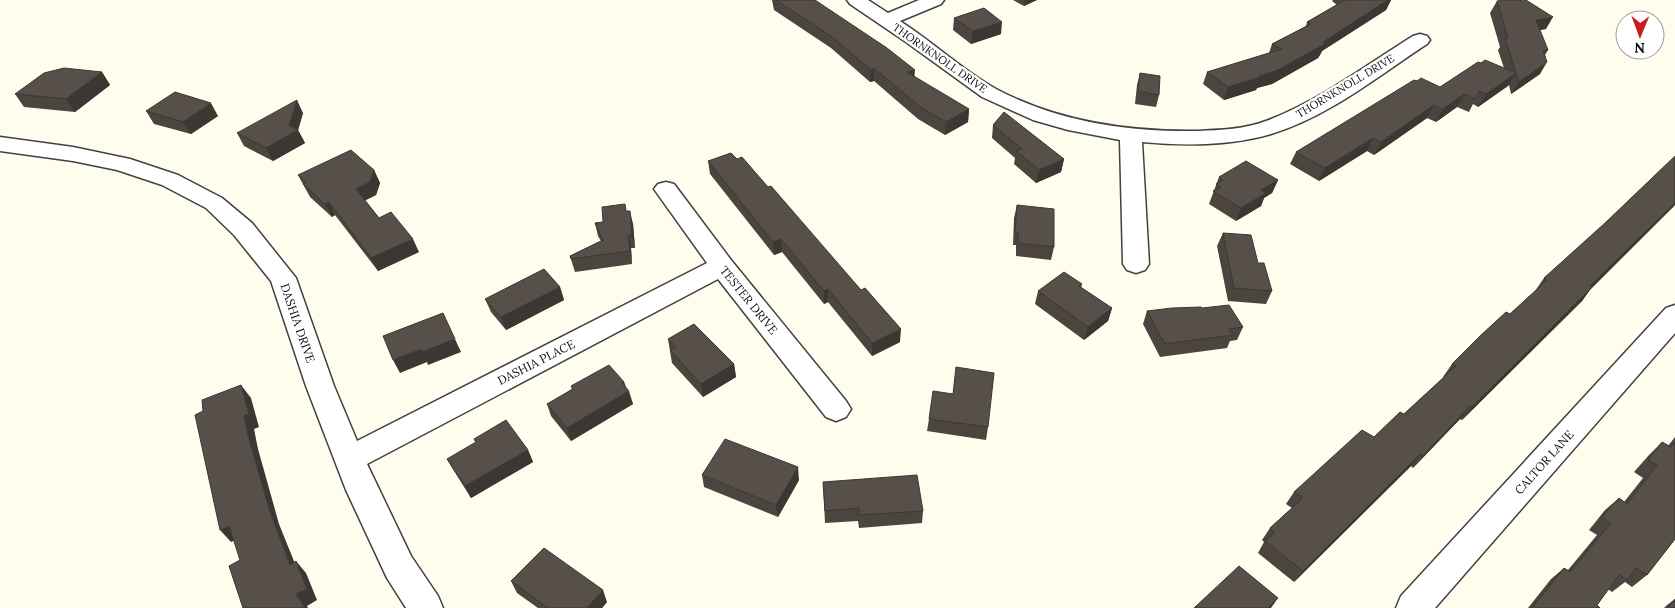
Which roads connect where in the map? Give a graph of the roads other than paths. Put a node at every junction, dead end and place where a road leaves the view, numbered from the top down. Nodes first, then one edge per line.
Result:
1 (856, 0) edge
2 (934, 0) edge
3 (886, 20) junction
4 (1420, 40) dead end
5 (1131, 136) junction
6 (0, 144) edge
7 (666, 189) dead end
8 (1136, 264) dead end
9 (722, 266) junction
10 (1675, 315) edge
11 (836, 409) dead end
12 (350, 458) junction
13 (426, 608) edge
14 (1413, 608) edge

1 - 3 street, THORNKNOLL DRIVE
2 - 3 street
3 - 5 street, THORNKNOLL DRIVE
4 - 5 street, THORNKNOLL DRIVE
5 - 8 street
6 - 12 street, DASHIA DRIVE
7 - 9 street, TESTER DRIVE
9 - 11 street, TESTER DRIVE
9 - 12 street, DASHIA PLACE
10 - 14 street, CALTOR LANE
12 - 13 street, DASHIA DRIVE

